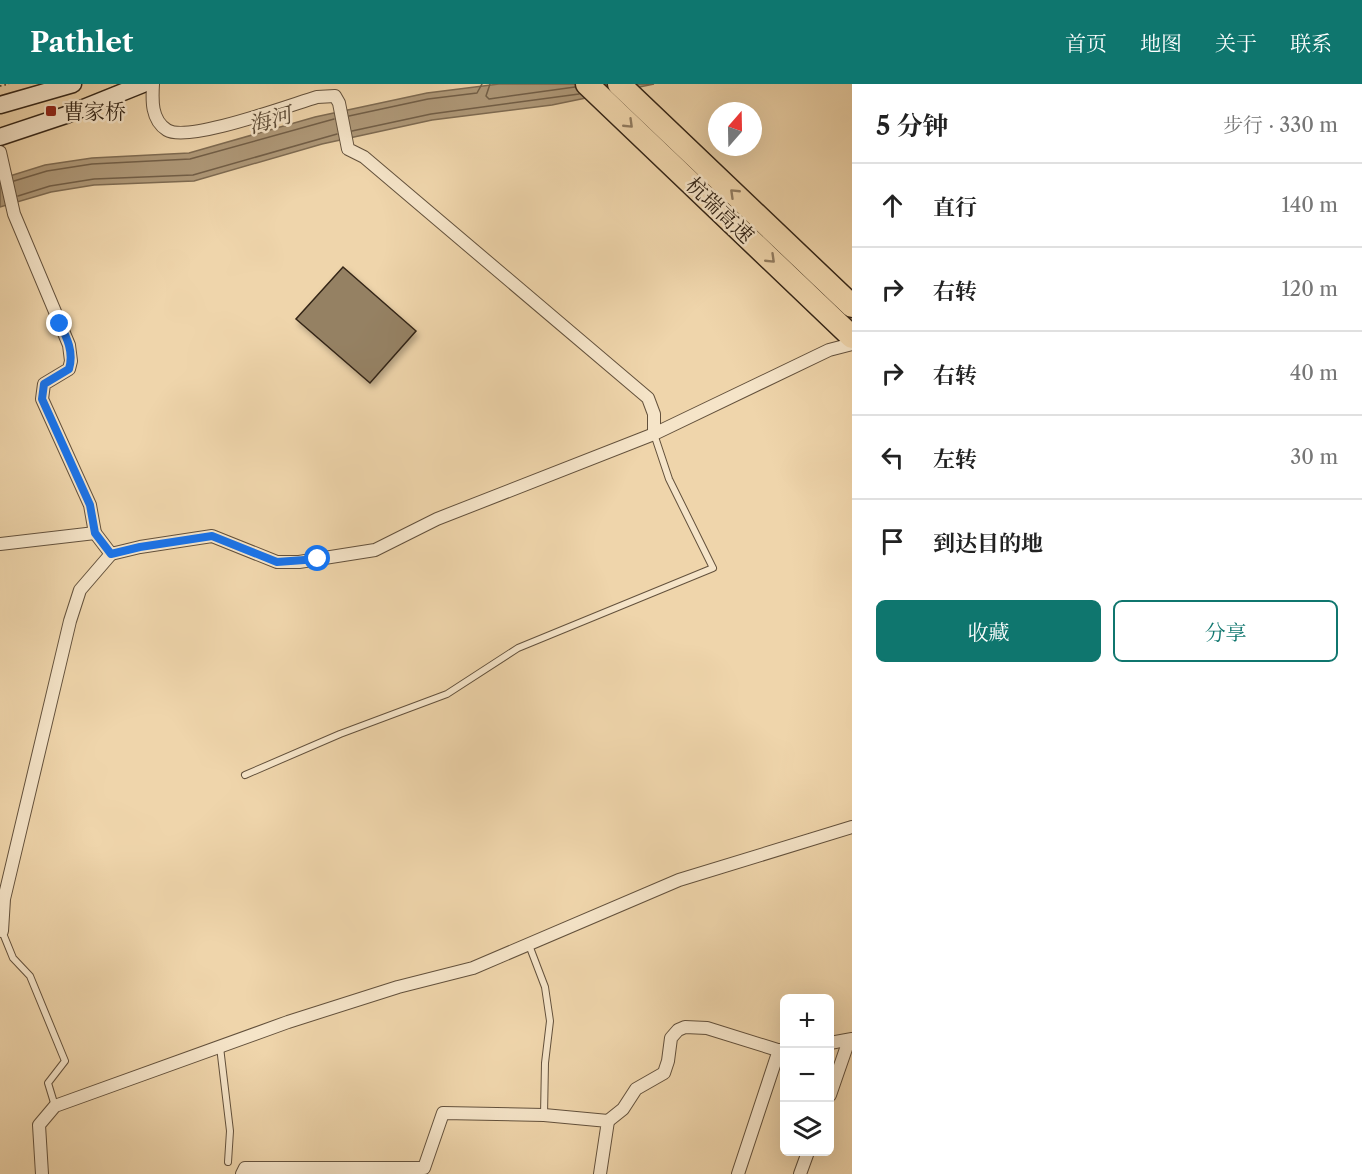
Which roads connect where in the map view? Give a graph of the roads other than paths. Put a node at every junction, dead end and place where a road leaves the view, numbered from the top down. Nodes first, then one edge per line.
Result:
1 (73, 84) edge
2 (143, 84) edge
3 (153, 84) edge
4 (587, 84) edge
5 (619, 84) edge
6 (0, 105) edge
7 (0, 137) edge
8 (0, 152) edge
9 (852, 306) edge
10 (852, 337) edge
11 (852, 344) edge
12 (654, 434) junction
13 (95, 533) junction
14 (0, 544) edge
15 (111, 554) junction
16 (245, 775) dead end
17 (852, 827) edge
18 (2, 924) joint
19 (529, 945) junction
20 (850, 1039) edge
21 (834, 1042) edge
22 (220, 1046) junction
23 (780, 1050) edge
24 (780, 1057) edge
25 (834, 1084) edge
26 (55, 1106) junction
27 (544, 1115) junction
28 (608, 1121) junction
29 (807, 1156) edge
30 (228, 1162) dead end
31 (42, 1174) edge
32 (242, 1174) edge
33 (600, 1174) edge
34 (738, 1174) edge
35 (800, 1174) edge

1 - 6 main road
2 - 7 main road
3 - 12 street
4 -> 10 highway, 杭瑞高速
9 -> 5 highway, 杭瑞高速
8 - 13 street
11 - 12 street
12 - 15 street
12 - 16 lane
13 - 14 street
13 - 15 street
15 - 18 street
17 - 19 street
18 - 26 lane
19 - 22 street
19 - 27 lane
20 - 21 street
20 - 25 street
22 - 26 street
22 - 30 lane
23 - 28 street
24 - 34 street
26 - 31 street
27 - 28 street
27 - 32 street
28 - 33 street
29 - 35 street

